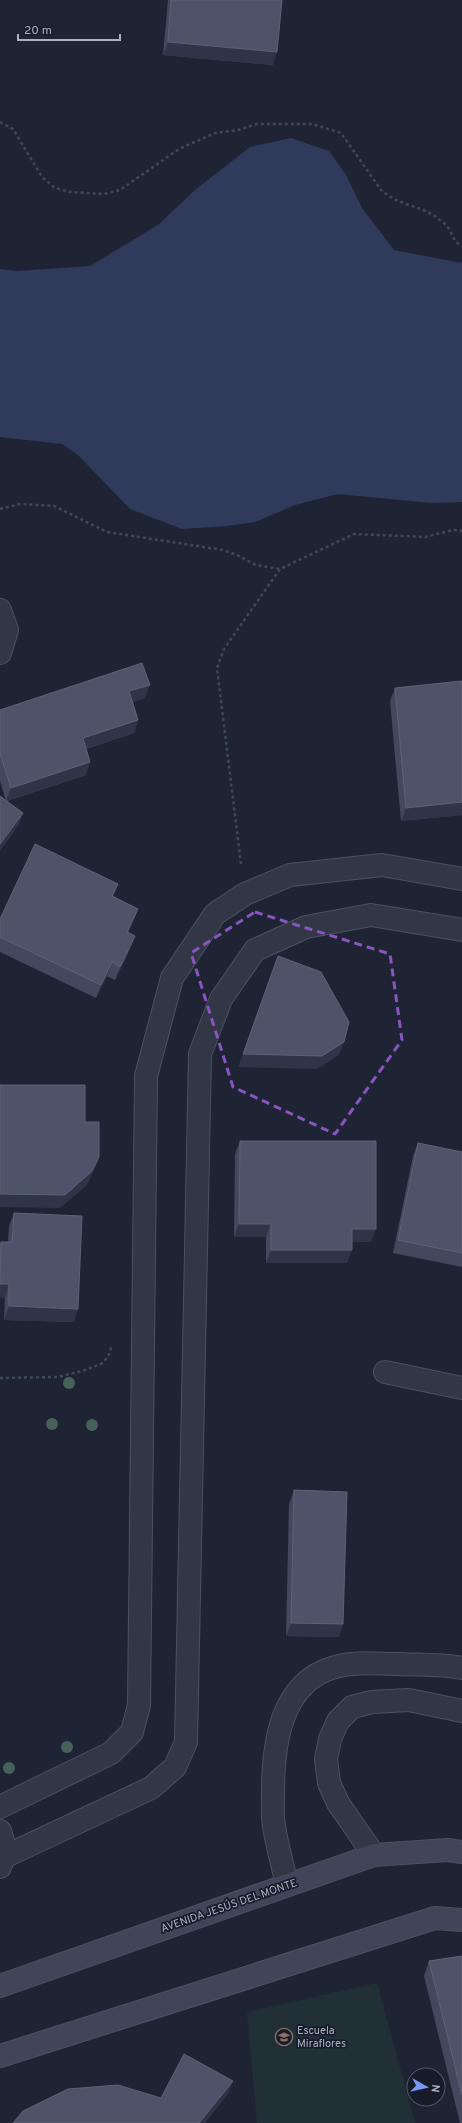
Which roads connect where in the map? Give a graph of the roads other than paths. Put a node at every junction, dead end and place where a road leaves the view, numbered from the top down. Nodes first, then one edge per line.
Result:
1 (0, 610) edge
2 (0, 653) edge
3 (462, 879) edge
4 (462, 930) edge
5 (385, 1372) dead end
6 (462, 1388) edge
7 (462, 1668) edge
8 (462, 1711) edge
9 (0, 1807) edge
10 (0, 1831) edge
11 (462, 1852) edge
12 (374, 1855) junction
13 (2, 1862) edge
14 (287, 1885) junction
15 (462, 1920) edge
16 (0, 1986) edge
17 (0, 2056) edge

1 - 2 street
3 - 9 street
4 - 13 street
5 - 6 street
7 - 14 street
8 - 12 street
10 - 13 street
11 - 12 main road, AVENIDA JESÚS DEL MONTE
12 - 14 main road, AVENIDA JESÚS DEL MONTE
14 - 16 main road, AVENIDA JESÚS DEL MONTE
15 - 17 main road

